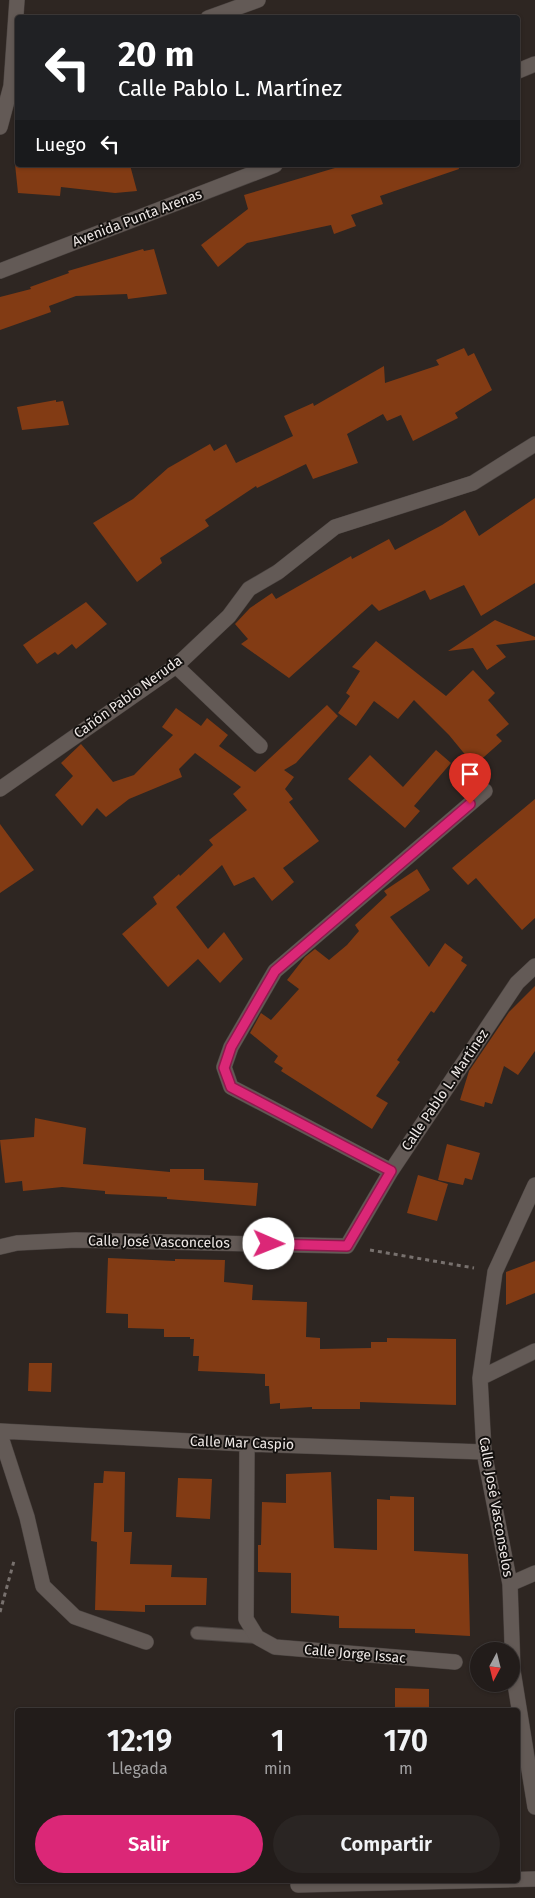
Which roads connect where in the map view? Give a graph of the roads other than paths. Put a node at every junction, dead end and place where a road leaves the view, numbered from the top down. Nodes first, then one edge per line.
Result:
1 (17, 0) edge
2 (258, 0) edge
3 (16, 15) edge
4 (216, 15) edge
5 (15, 22) edge
6 (535, 64) edge
7 (520, 70) edge
8 (9, 87) edge
9 (0, 127) edge
10 (270, 167) edge
11 (0, 271) edge
12 (535, 444) edge
13 (176, 666) junction
14 (260, 746) dead end
15 (0, 789) edge
16 (485, 791) dead end
17 (535, 966) edge
18 (391, 1171) junction
19 (535, 1185) edge
20 (0, 1246) edge
21 (347, 1246) joint
22 (535, 1351) edge
23 (480, 1378) junction
24 (0, 1433) edge
25 (248, 1444) junction
26 (484, 1452) junction
27 (535, 1573) edge
28 (510, 1584) junction
29 (197, 1633) dead end
30 (258, 1636) junction
31 (146, 1642) dead end
32 (455, 1662) dead end
33 (519, 1708) edge
34 (520, 1714) edge
35 (535, 1806) edge
36 (298, 1885) dead end
37 (533, 1885) edge

1 - 3 street
2 - 4 street
5 - 8 street
6 - 7 street
8 - 9 street
10 - 11 street, Avenida Punta Arenas
12 - 13 street, Cañón Pablo Neruda
13 - 14 street
13 - 15 street, Cañón Pablo Neruda
16 - 18 street
17 - 18 street, Calle Pablo L. Martínez
18 - 21 street, Calle Pablo L. Martínez
19 - 23 street, Calle José Vasconselos
20 - 21 street, Calle José Vasconcelos
22 - 23 street
23 - 26 street, Calle José Vasconselos
24 - 25 street, Calle Mar Caspio
24 - 31 street
25 - 26 street, Calle Mar Caspio
25 - 30 street
26 - 28 street, Calle José Vasconselos
27 - 28 street
28 - 33 street, Calle José Vasconselos
29 - 30 lane, Calle Jorge Issac
30 - 32 street, Calle Jorge Issac
34 - 35 street, Calle José Vasconselos
36 - 37 street

